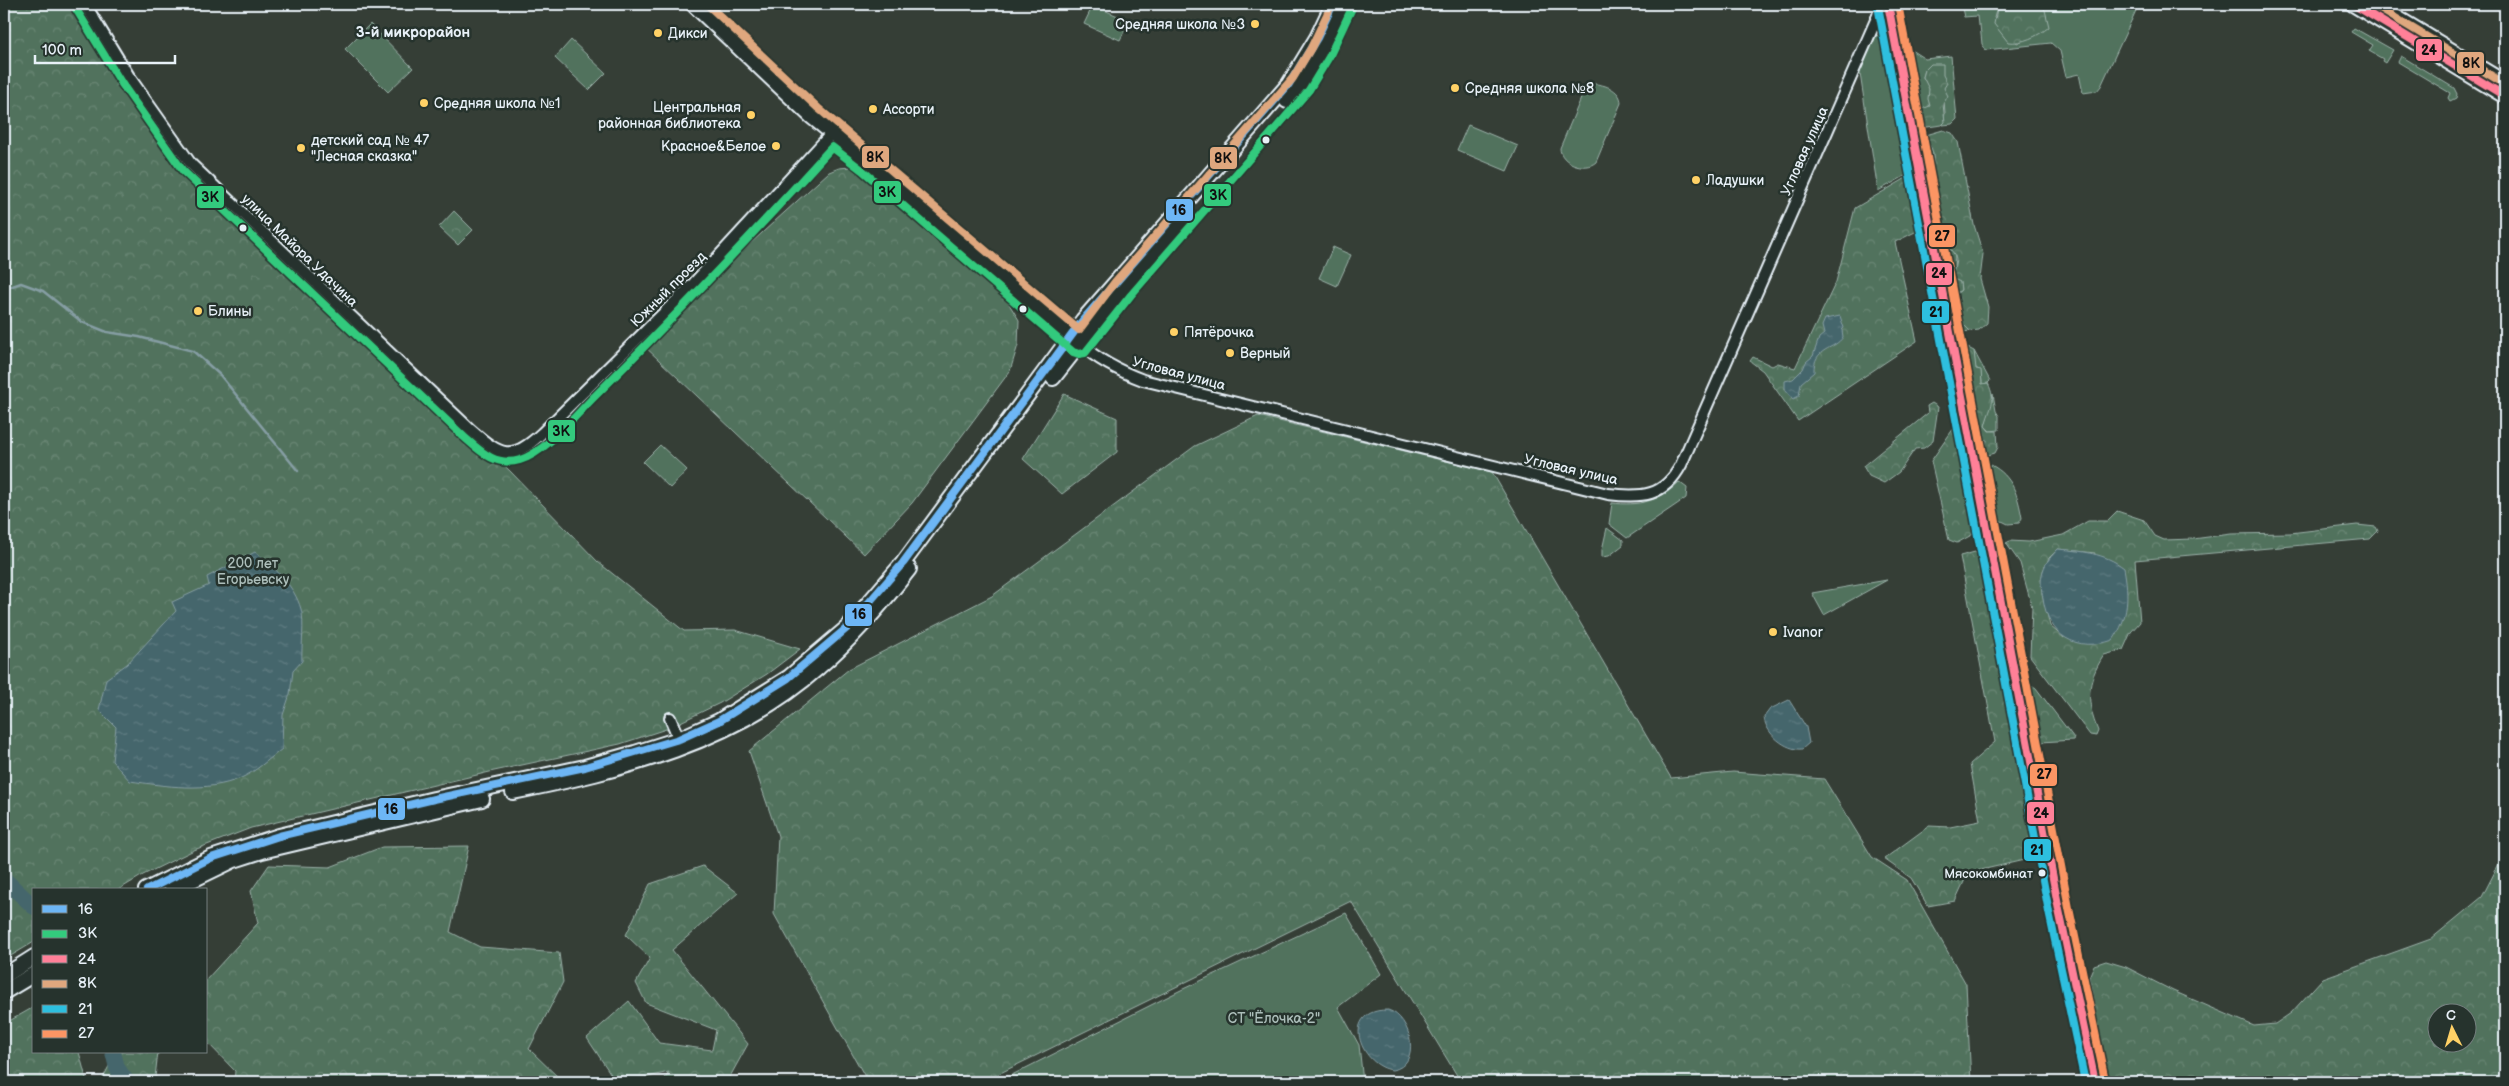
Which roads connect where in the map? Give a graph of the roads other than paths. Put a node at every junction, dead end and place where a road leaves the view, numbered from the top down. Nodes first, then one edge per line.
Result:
1 (85, 4) edge
2 (693, 4) edge
3 (1333, 4) edge
4 (1343, 4) edge
5 (1883, 4) edge
6 (1888, 4) edge
7 (2353, 4) edge
8 (2374, 4) edge
9 (2505, 84) edge
10 (2505, 96) edge
11 (831, 134) junction
12 (1076, 340) junction
13 (515, 453) joint
14 (670, 718) dead end
15 (679, 739) junction
16 (150, 888) edge
17 (176, 888) edge
18 (32, 958) edge
19 (32, 975) edge
20 (4, 976) edge
21 (4, 992) edge
22 (2095, 1082) edge

1 - 13 street, улица Майора Удачина
2 - 11 main road
3 - 12 main road
4 - 12 main road
5 - 12 street, Угловая улица
6 - 22 main road
7 - 10 main road
8 - 9 main road
11 - 12 main road
11 - 13 street, Южный проезд
12 - 15 main road
12 - 17 main road
14 - 15 street
15 - 16 main road
18 - 20 main road
19 - 21 main road

